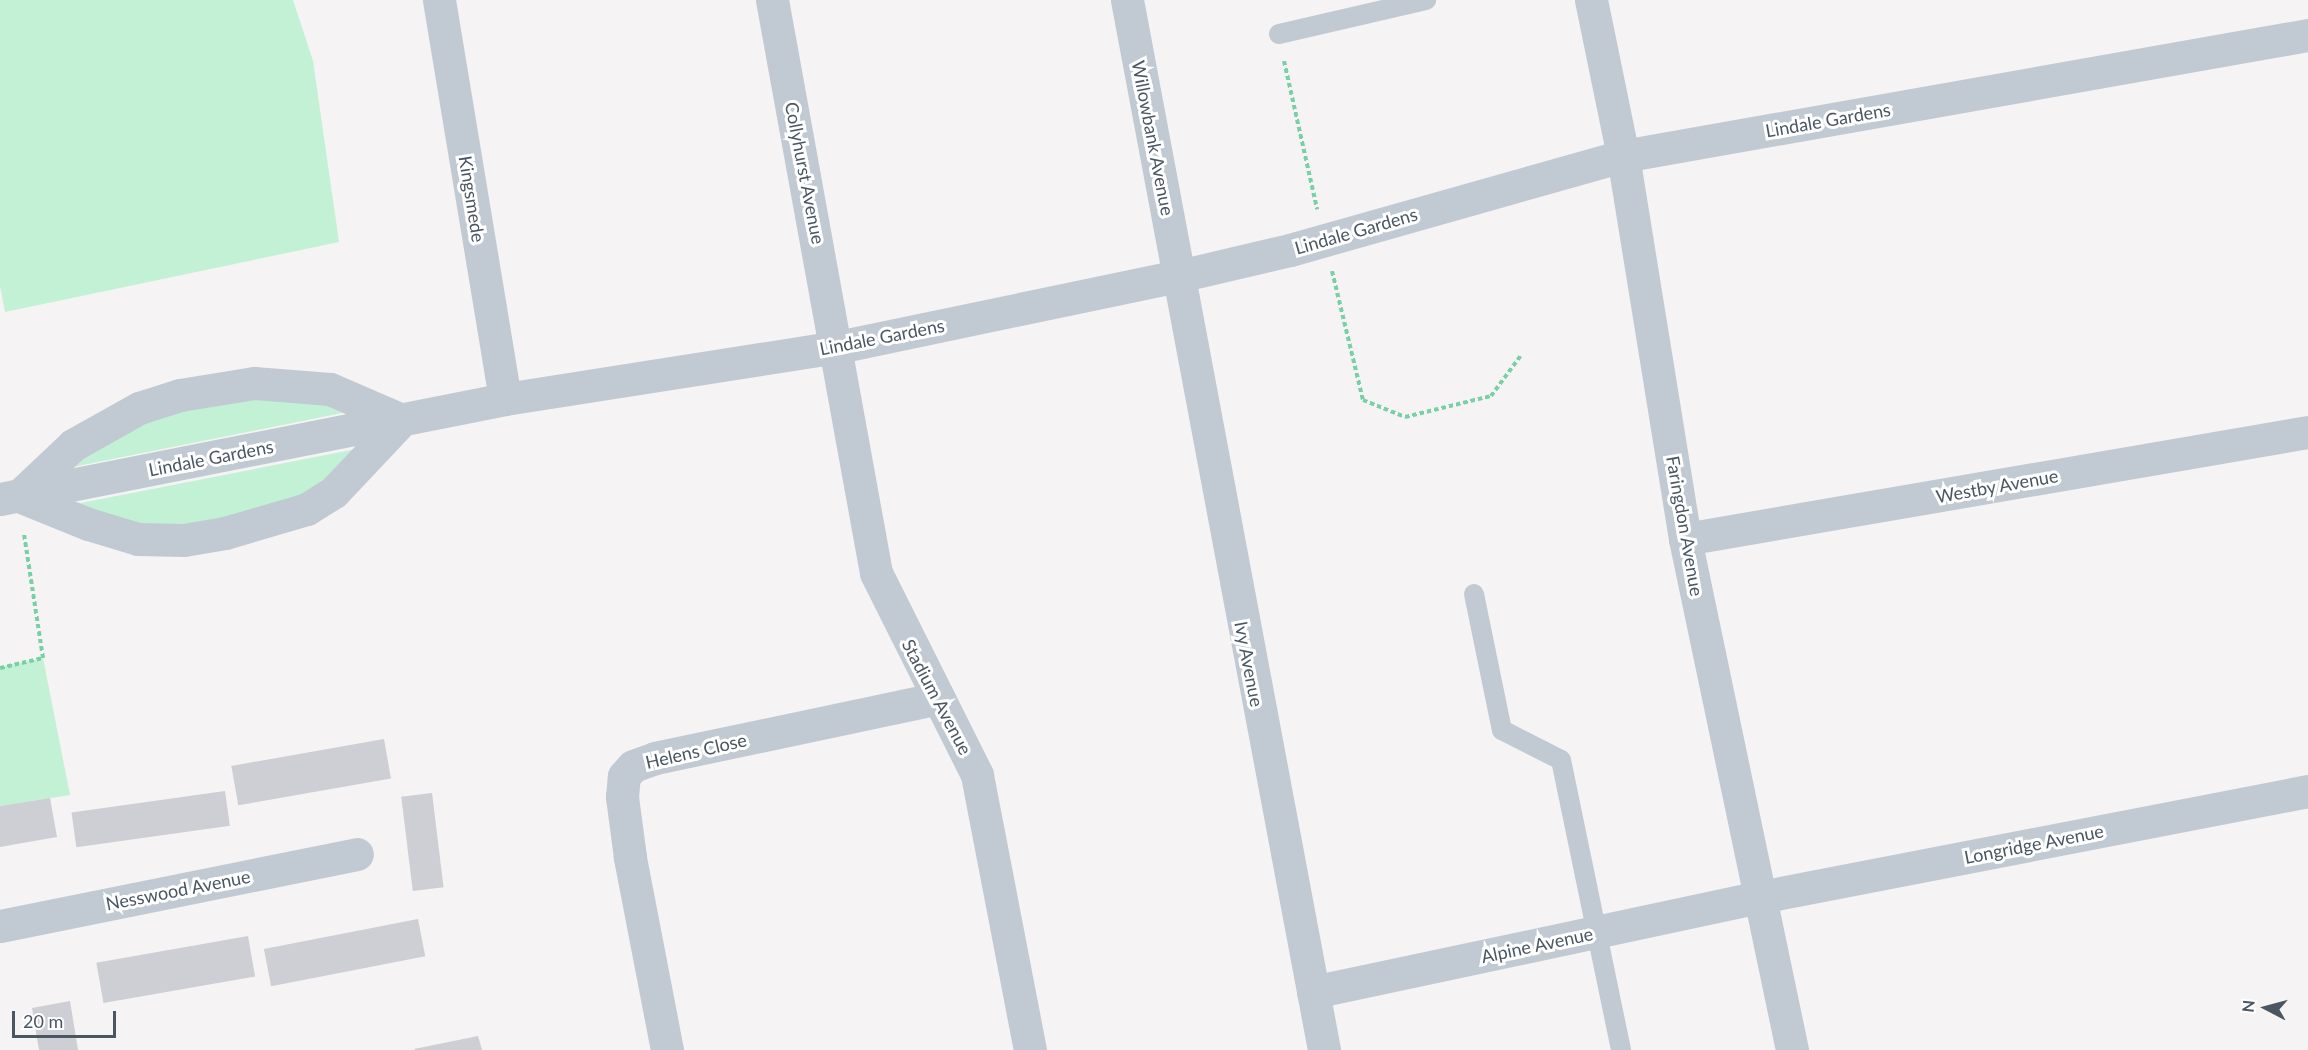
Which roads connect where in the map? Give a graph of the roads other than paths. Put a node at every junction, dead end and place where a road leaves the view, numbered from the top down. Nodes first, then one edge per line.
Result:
1 (439, 0) edge
2 (772, 0) edge
3 (1126, 0) edge
4 (1426, 0) edge
5 (1591, 0) edge
6 (1278, 34) road end
7 (2308, 35) edge
8 (1623, 156) junction
9 (1179, 276) junction
10 (838, 347) junction
11 (505, 399) junction
12 (402, 420) junction
13 (2308, 432) edge
14 (10, 497) edge
15 (1685, 539) junction
16 (1474, 594) dead end
17 (939, 698) junction
18 (2308, 791) edge
19 (357, 854) dead end
20 (1761, 897) junction
21 (0, 926) edge
22 (1597, 932) junction
23 (1313, 992) junction
24 (667, 1050) edge
25 (1030, 1050) edge
26 (1324, 1050) edge
27 (1621, 1050) edge
28 (1791, 1050) edge

1 - 11 street, Kingsmede
2 - 10 street, Collyhurst Avenue
3 - 9 street, Willowbank Avenue
4 - 6 lane
5 - 8 street, Faringdon Avenue
7 - 8 street, Lindale Gardens
8 - 9 street, Lindale Gardens
8 - 15 street, Faringdon Avenue
9 - 10 street, Lindale Gardens
9 - 23 street, Ivy Avenue
10 - 11 street, Lindale Gardens
10 - 17 street, Stadium Avenue
11 - 12 street, Lindale Gardens
12 - 14 street, Lindale Gardens
12 - 14 street
12 - 14 street
13 - 15 street, Westby Avenue
15 - 20 street, Faringdon Avenue
16 - 22 lane
17 - 24 street, Helens Close
17 - 25 street, Stadium Avenue
18 - 20 street, Longridge Avenue
19 - 21 street, Nesswood Avenue
20 - 22 street, Alpine Avenue
20 - 28 street, Faringdon Avenue
22 - 23 street, Alpine Avenue
22 - 27 lane
23 - 26 street, Ivy Avenue

